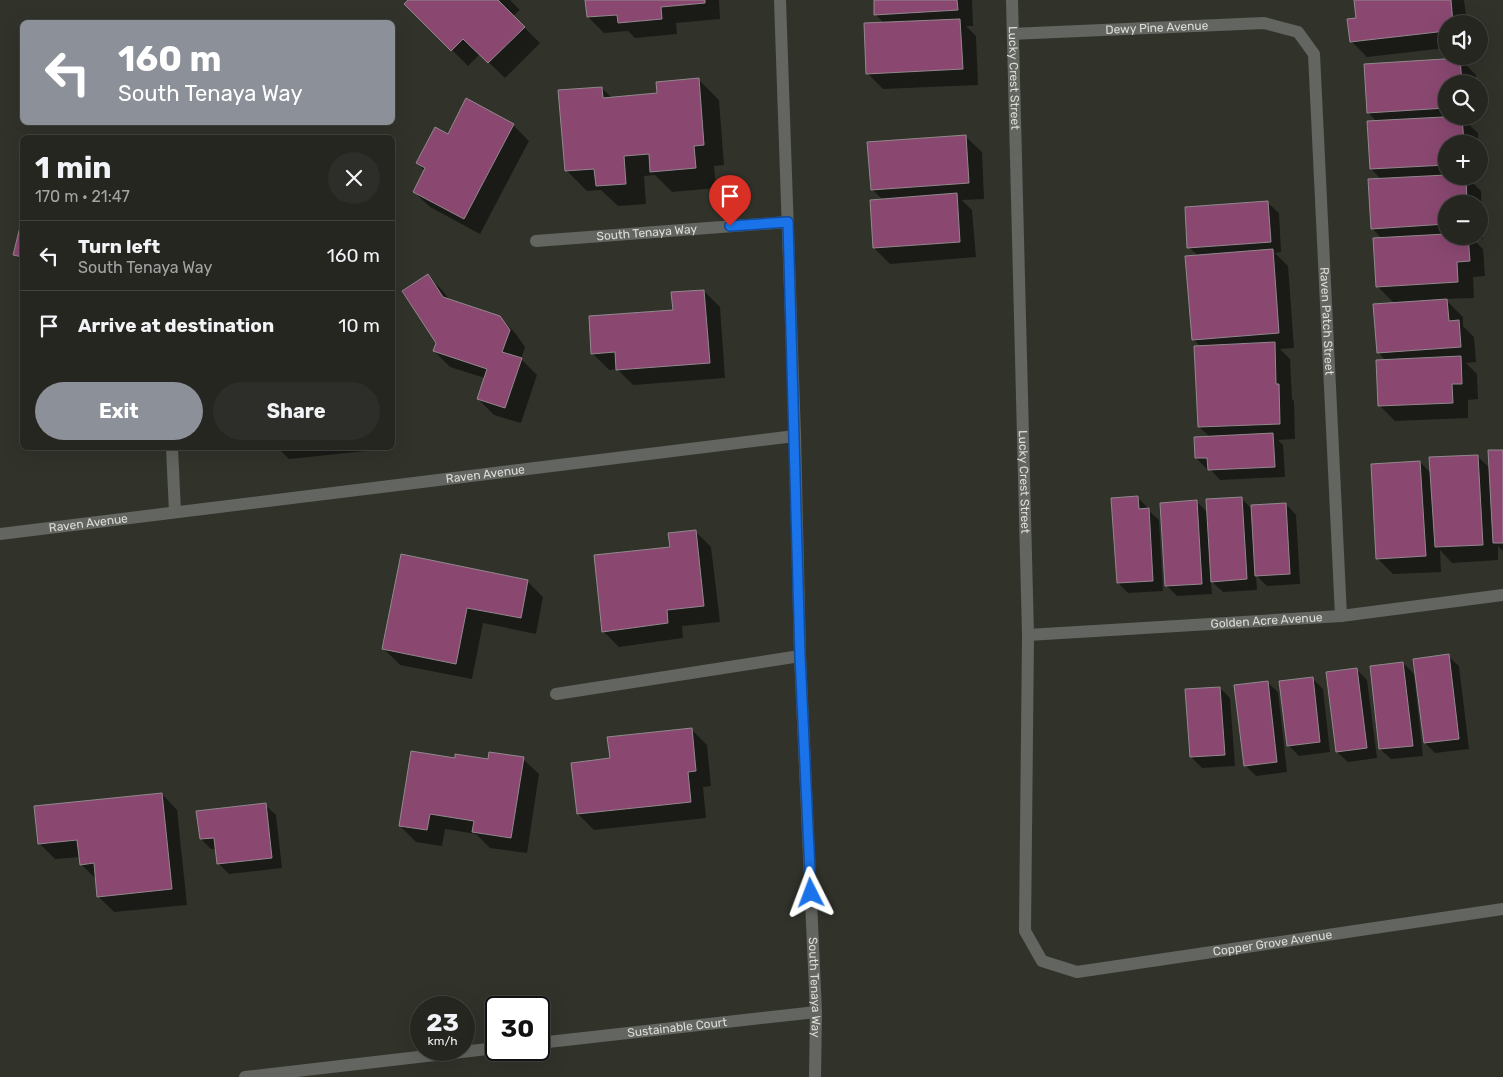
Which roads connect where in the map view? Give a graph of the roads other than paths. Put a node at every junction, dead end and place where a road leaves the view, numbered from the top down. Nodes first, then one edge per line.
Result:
1 (780, 0) edge
2 (1012, 0) edge
3 (1298, 32) joint
4 (1013, 34) junction
5 (788, 222) junction
6 (536, 241) dead end
7 (795, 436) junction
8 (172, 450) edge
9 (175, 512) junction
10 (0, 534) edge
11 (1503, 595) edge
12 (1340, 616) junction
13 (1028, 635) junction
14 (800, 656) junction
15 (556, 694) dead end
16 (1503, 909) edge
17 (1042, 961) joint
18 (816, 1012) junction
19 (550, 1042) edge
20 (485, 1049) edge
21 (245, 1077) edge
22 (815, 1077) edge

1 - 5 street, South Tenaya Way
2 - 4 street, Lucky Crest Street
3 - 4 street, Dewy Pine Avenue
3 - 12 street, Raven Patch Street
4 - 13 street, Lucky Crest Street
5 - 6 street, South Tenaya Way
5 - 7 street, South Tenaya Way
7 - 9 street, Raven Avenue
7 - 14 street, South Tenaya Way
8 - 9 street
9 - 10 street, Raven Avenue
11 - 12 street, Golden Acre Avenue
12 - 13 street, Golden Acre Avenue
13 - 17 street, Lucky Crest Street
14 - 15 street
14 - 18 street, South Tenaya Way
16 - 17 street, Copper Grove Avenue
18 - 19 street, Sustainable Court
18 - 22 street, South Tenaya Way
20 - 21 street

